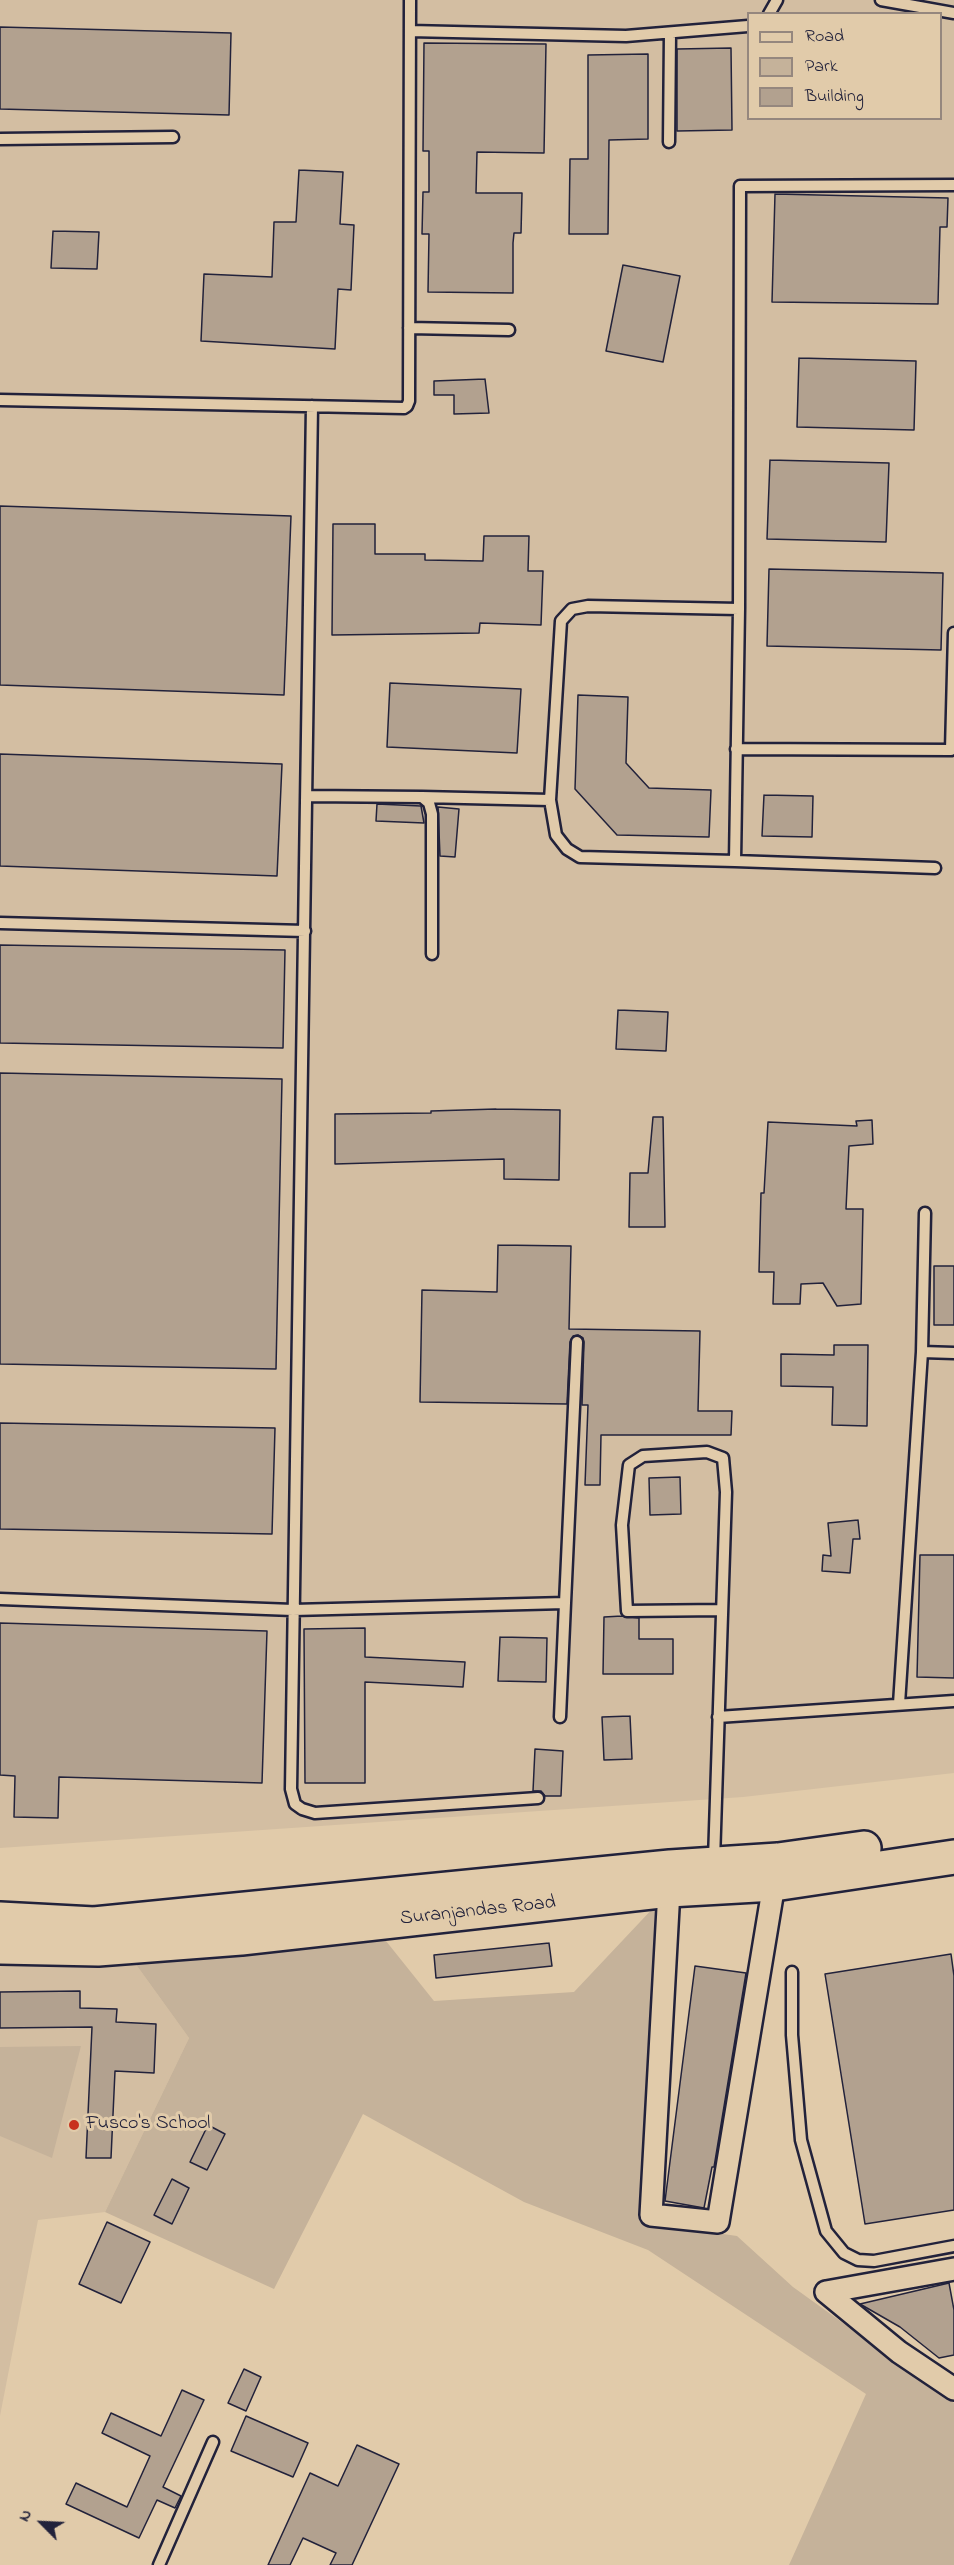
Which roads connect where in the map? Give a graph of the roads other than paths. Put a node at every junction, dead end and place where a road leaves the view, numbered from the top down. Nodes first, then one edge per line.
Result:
1 (410, 0) edge
2 (881, 0) edge
3 (954, 14) edge
4 (747, 26) edge
5 (410, 31) junction
6 (670, 34) junction
7 (173, 137) dead end
8 (0, 139) edge
9 (669, 142) dead end
10 (954, 185) edge
11 (409, 328) junction
12 (509, 330) dead end
13 (0, 400) edge
14 (312, 406) junction
15 (739, 609) junction
16 (954, 633) edge
17 (736, 749) junction
18 (307, 796) junction
19 (422, 797) junction
20 (550, 800) junction
21 (735, 861) junction
22 (935, 868) dead end
23 (0, 923) edge
24 (305, 931) junction
25 (432, 954) dead end
26 (925, 1213) dead end
27 (577, 1342) dead end
28 (922, 1352) junction
29 (954, 1353) edge
30 (0, 1599) edge
31 (565, 1603) junction
32 (293, 1610) junction
33 (722, 1610) junction
34 (954, 1701) edge
35 (899, 1704) junction
36 (718, 1717) junction
37 (560, 1718) dead end
38 (538, 1798) dead end
39 (954, 1836) edge
40 (954, 1857) edge
41 (714, 1876) junction
42 (774, 1884) junction
43 (669, 1890) junction
44 (0, 1919) edge
45 (0, 1947) edge
46 (792, 1972) dead end
47 (954, 2246) edge
48 (954, 2269) edge
49 (945, 2375) edge
50 (954, 2389) edge
51 (213, 2442) dead end
52 (159, 2565) edge

1 - 5 lane
2 - 3 lane
4 - 6 lane
5 - 6 lane
5 - 11 lane
6 - 9 lane
7 - 8 lane
10 - 15 lane
11 - 12 lane
11 - 14 lane
13 - 14 lane
14 - 18 lane
15 - 17 lane
15 - 20 lane
16 - 17 lane
17 - 21 lane
18 - 19 lane
18 - 24 lane
19 - 20 lane
19 - 25 lane
20 - 21 lane
21 - 22 lane
23 - 24 lane
24 - 32 lane
26 - 28 lane
27 - 31 lane
28 - 29 lane
28 - 35 lane
30 - 32 lane
31 - 32 lane
31 - 37 lane
32 - 38 lane
33 - 33 lane
33 - 36 lane
34 - 35 lane
35 - 36 lane
36 - 41 lane
39 - 41 main road, Suranjandas Road
40 - 42 main road, Suranjandas Road
41 - 42 main road, Suranjandas Road
41 - 43 main road, Suranjandas Road
41 - 44 main road, Suranjandas Road
42 - 43 street
43 - 45 main road, Suranjandas Road
46 - 47 lane
48 - 49 street
49 - 50 street
51 - 52 lane

